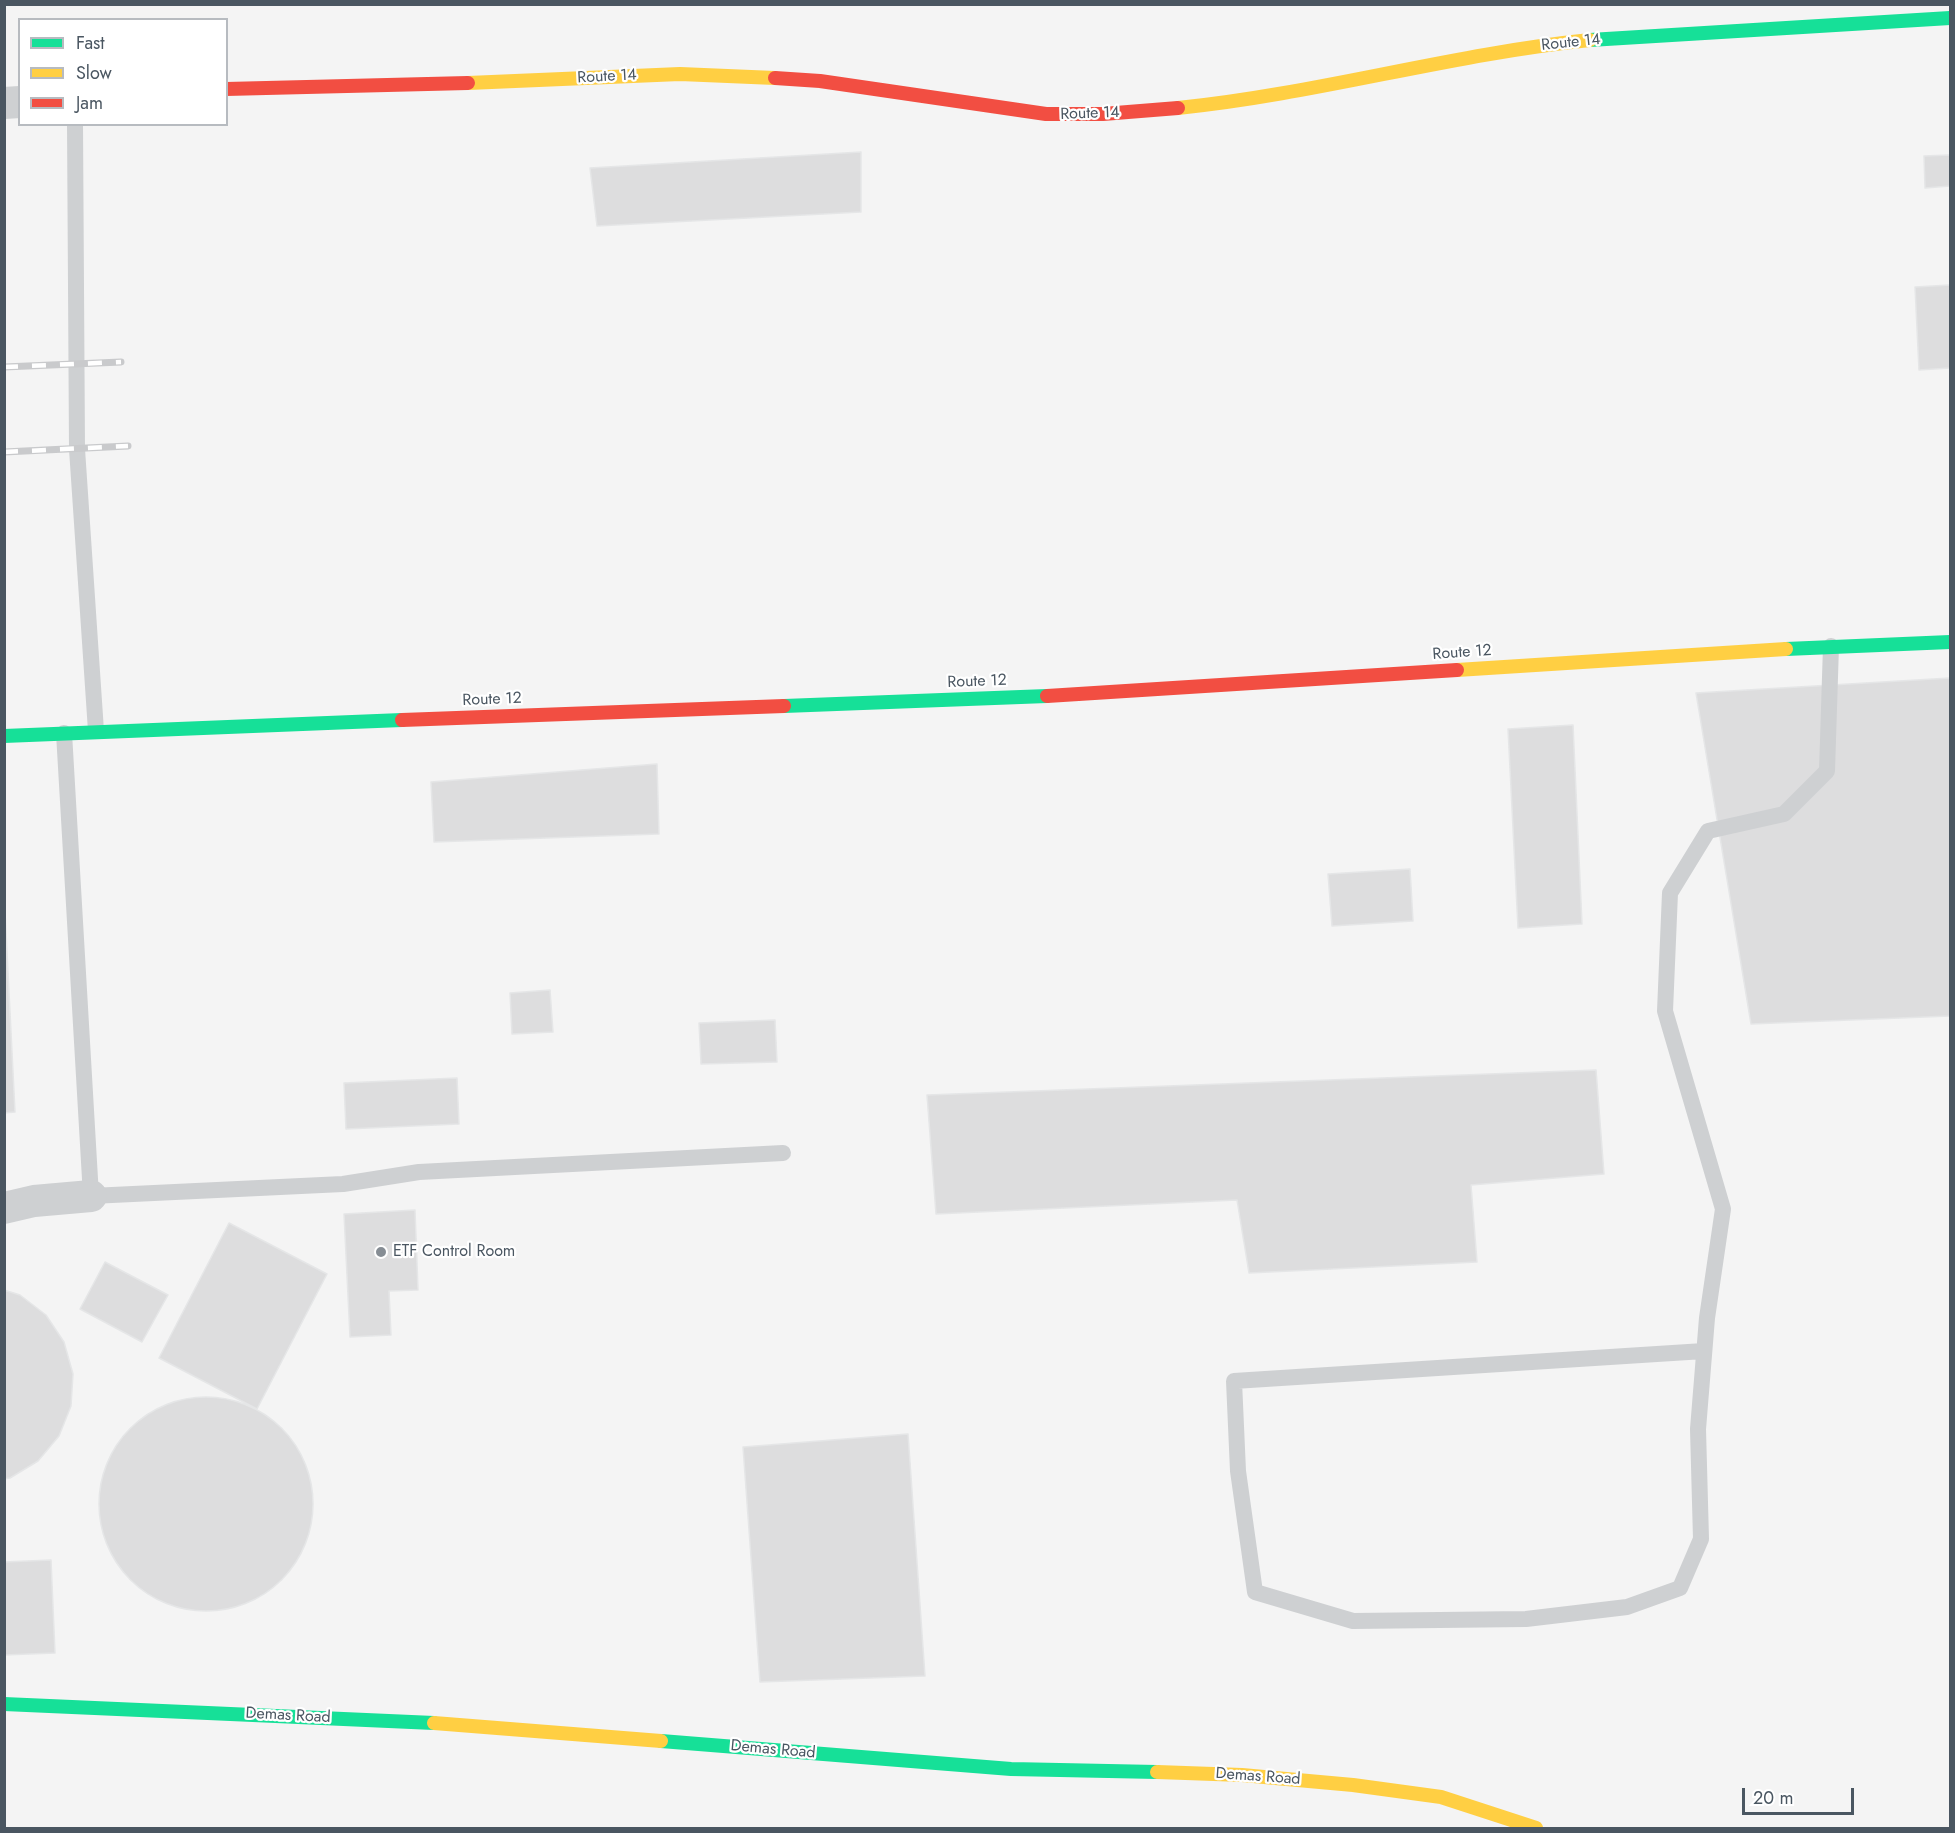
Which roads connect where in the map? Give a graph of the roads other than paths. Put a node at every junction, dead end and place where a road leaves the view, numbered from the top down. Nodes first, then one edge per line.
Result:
1 (1950, 18) edge
2 (228, 89) edge
3 (75, 126) edge
4 (1950, 642) edge
5 (1832, 646) junction
6 (96, 731) junction
7 (64, 733) junction
8 (4, 736) edge
9 (783, 1153) dead end
10 (91, 1196) junction
11 (4, 1208) edge
12 (1704, 1351) junction
13 (4, 1704) edge
14 (1536, 1828) edge

1 - 2 street, Route 14
3 - 6 lane
4 - 5 street, Route 12
5 - 6 street, Route 12
5 - 12 lane
6 - 7 street, Route 12
7 - 8 street, Route 12
7 - 10 lane
9 - 10 lane
10 - 11 street
12 - 12 lane
13 - 14 street, Demas Road

